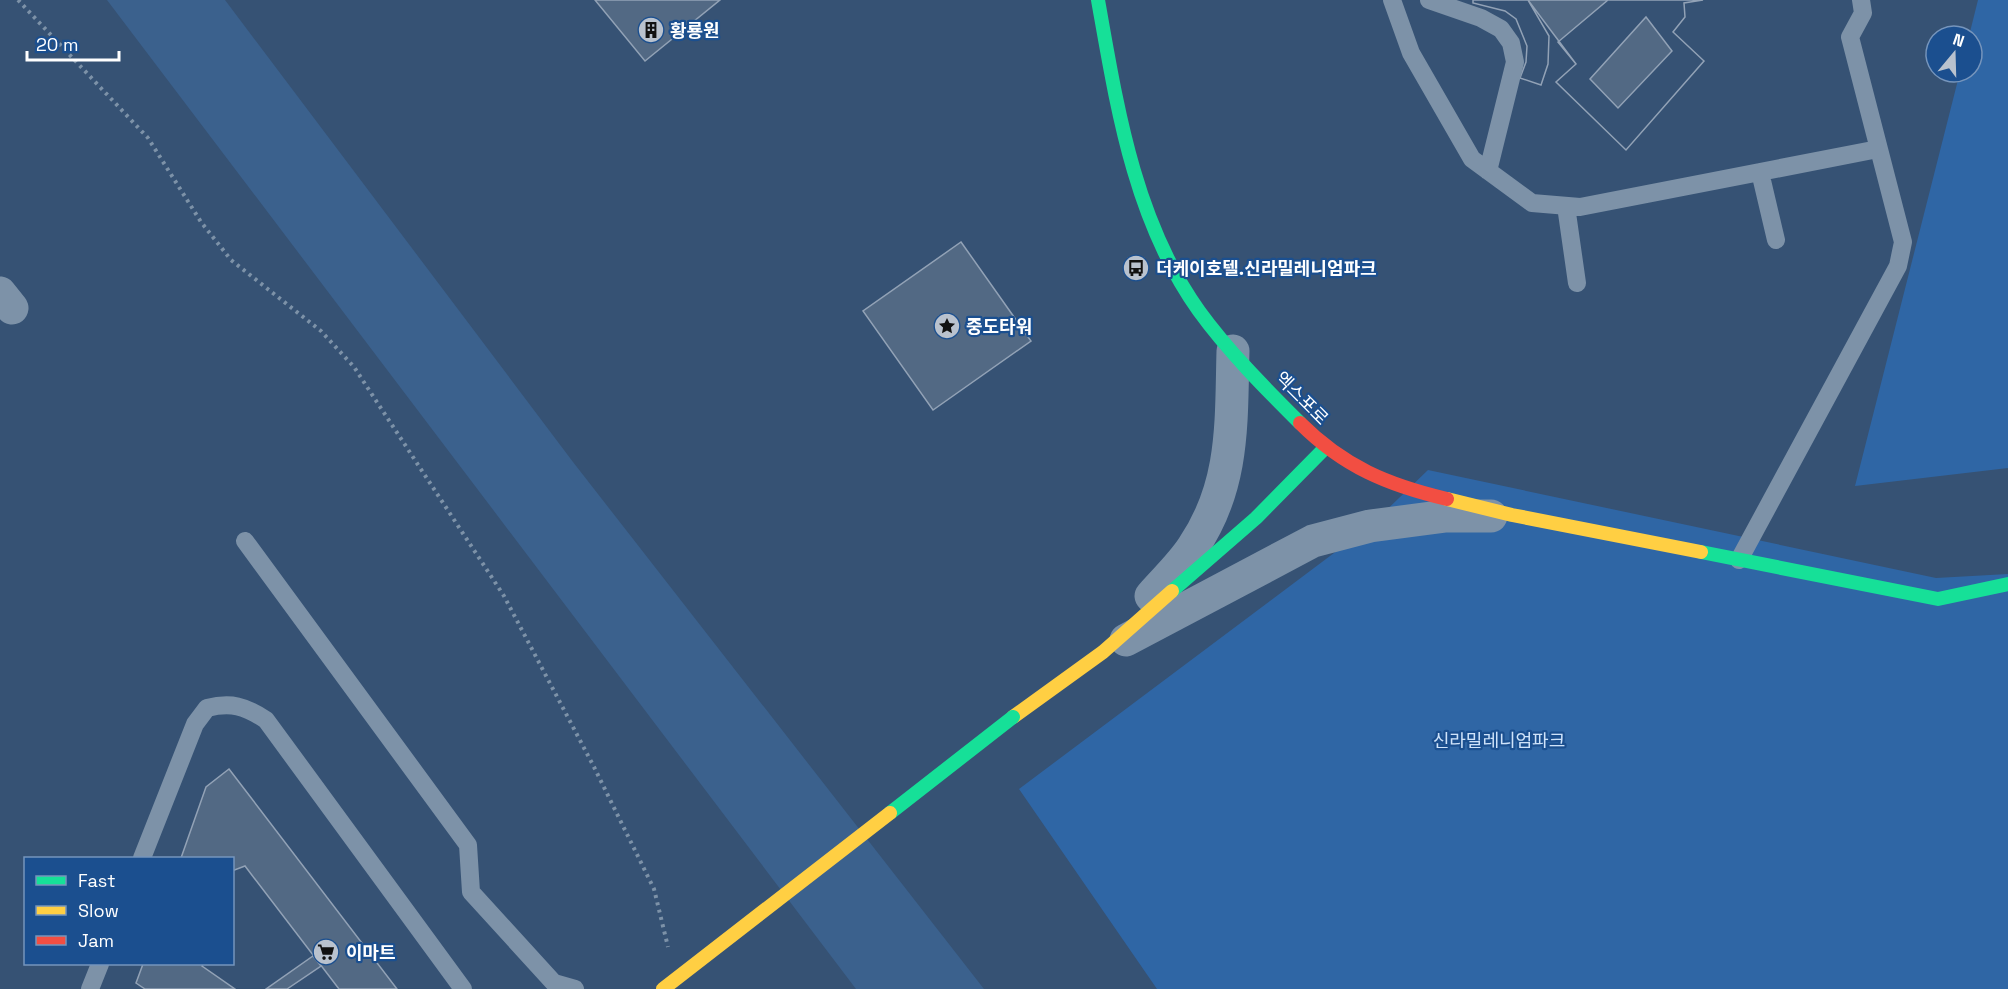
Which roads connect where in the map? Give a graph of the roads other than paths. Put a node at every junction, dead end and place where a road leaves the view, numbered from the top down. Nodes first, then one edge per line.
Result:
1 (1098, 0) edge
2 (1392, 0) edge
3 (1429, 0) edge
4 (1861, 0) edge
5 (1878, 149) junction
6 (1488, 171) junction
7 (1760, 172) junction
8 (1566, 206) junction
9 (1776, 240) dead end
10 (1577, 283) dead end
11 (1233, 351) junction
12 (1325, 448) junction
13 (1512, 515) junction
14 (245, 541) dead end
15 (1739, 560) junction
16 (2008, 584) edge
17 (1103, 652) junction
18 (142, 857) edge
19 (100, 965) edge
20 (549, 986) edge
21 (94, 987) edge
22 (463, 989) edge
23 (574, 989) edge
24 (663, 989) edge

1 - 11 main road, 엑스포로
2 - 6 lane
3 - 6 lane
4 - 5 lane
5 - 7 lane
5 - 15 lane
6 - 8 lane
7 - 8 lane
7 - 9 lane
8 - 10 lane
11 - 12 main road, 엑스포로
11 - 17 street
12 - 13 main road
12 - 17 main road, 엑스포로
13 - 15 main road
13 - 17 street
14 - 20 lane
15 - 16 main road
17 - 24 main road, 엑스포로, bridge
18 - 22 lane
19 - 21 lane
20 - 23 lane

